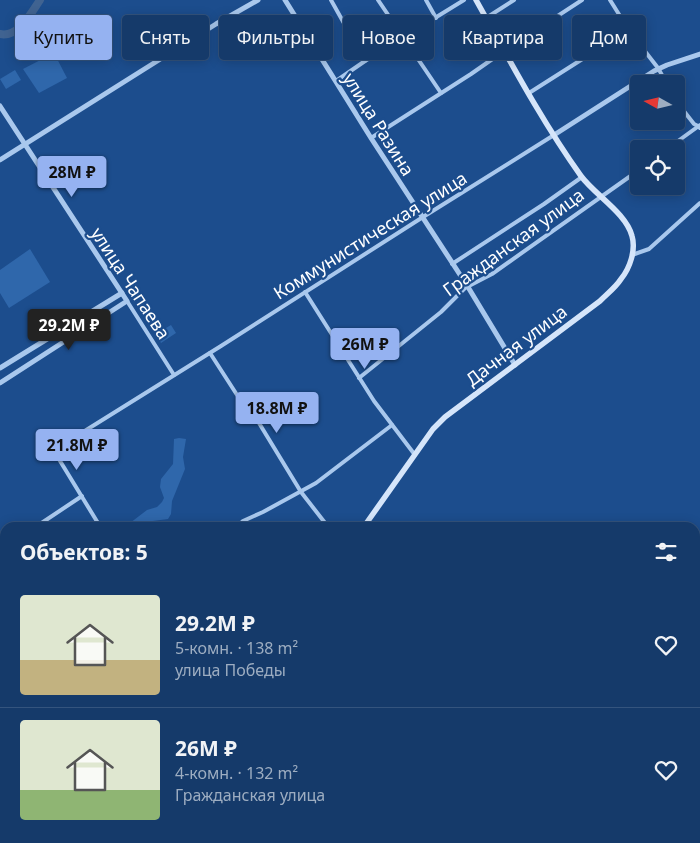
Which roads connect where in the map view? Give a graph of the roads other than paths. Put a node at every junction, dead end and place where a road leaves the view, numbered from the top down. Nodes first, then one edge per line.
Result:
1 (258, 0) edge
2 (285, 0) edge
3 (332, 0) edge
4 (378, 0) edge
5 (426, 0) edge
6 (464, 0) edge
7 (476, 0) edge
8 (514, 0) edge
9 (582, 0) edge
10 (610, 0) edge
11 (388, 15) edge
12 (484, 15) edge
13 (491, 15) edge
14 (559, 15) edge
15 (620, 15) edge
16 (436, 18) joint
17 (646, 53) edge
18 (700, 54) edge
19 (419, 60) edge
20 (491, 60) edge
21 (509, 60) edge
22 (581, 60) edge
23 (365, 61) joint
24 (658, 68) junction
25 (662, 75) edge
26 (336, 81) junction
27 (441, 93) junction
28 (529, 93) junction
29 (0, 106) edge
30 (685, 112) edge
31 (699, 126) edge
32 (554, 135) junction
33 (371, 138) junction
34 (680, 140) edge
35 (25, 144) junction
36 (0, 160) edge
37 (630, 176) edge
38 (582, 178) junction
39 (600, 196) junction
40 (700, 203) edge
41 (422, 217) junction
42 (632, 255) junction
43 (452, 264) junction
44 (468, 287) junction
45 (305, 292) junction
46 (122, 293) junction
47 (127, 302) junction
48 (210, 353) junction
49 (516, 365) junction
50 (1, 366) edge
51 (174, 375) junction
52 (359, 378) junction
53 (0, 383) edge
54 (392, 425) junction
55 (415, 455) junction
56 (301, 492) junction
57 (82, 496) junction
58 (43, 522) edge
59 (97, 522) edge
60 (243, 522) edge
61 (324, 522) edge
62 (367, 522) edge

1 - 35 street
2 - 26 street, улица Разина
3 - 23 street
4 - 11 street
5 - 16 street
6 - 16 street
7 - 12 main road
8 - 13 street
9 - 14 street
10 - 15 street
17 - 24 street
18 - 24 street, Коммунистическая улица
19 - 27 street
20 - 27 street
21 - 28 main road
22 - 28 street
23 - 26 street
24 - 25 street
24 - 32 street, Коммунистическая улица
26 - 33 street, улица Разина
27 - 33 street
28 - 32 main road
29 - 35 street, улица Чапаева
30 - 31 street
31 - 34 street
32 - 38 main road
32 - 41 street, Коммунистическая улица
33 - 41 street, улица Разина
35 - 36 street
35 - 46 street, улица Чапаева
37 - 39 street, Гражданская улица
38 - 39 main road
38 - 43 street
39 - 42 main road
39 - 44 street, Гражданская улица
40 - 42 street
41 - 43 street, улица Разина
41 - 45 street, Коммунистическая улица
42 - 49 main road, Дачная улица
43 - 44 street, улица Разина
44 - 49 street, улица Разина
44 - 52 street, Гражданская улица
45 - 48 street, Коммунистическая улица
45 - 52 street
46 - 47 street, улица Чапаева
46 - 50 street
47 - 51 street, улица Чапаева
47 - 53 street
48 - 51 street, Коммунистическая улица
48 - 56 street
49 - 55 main road, Дачная улица
51 - 57 street, Коммунистическая улица
52 - 54 street
54 - 55 street
54 - 56 street
55 - 62 main road, Дачная улица
56 - 60 street
56 - 61 street
57 - 58 street
57 - 59 street

